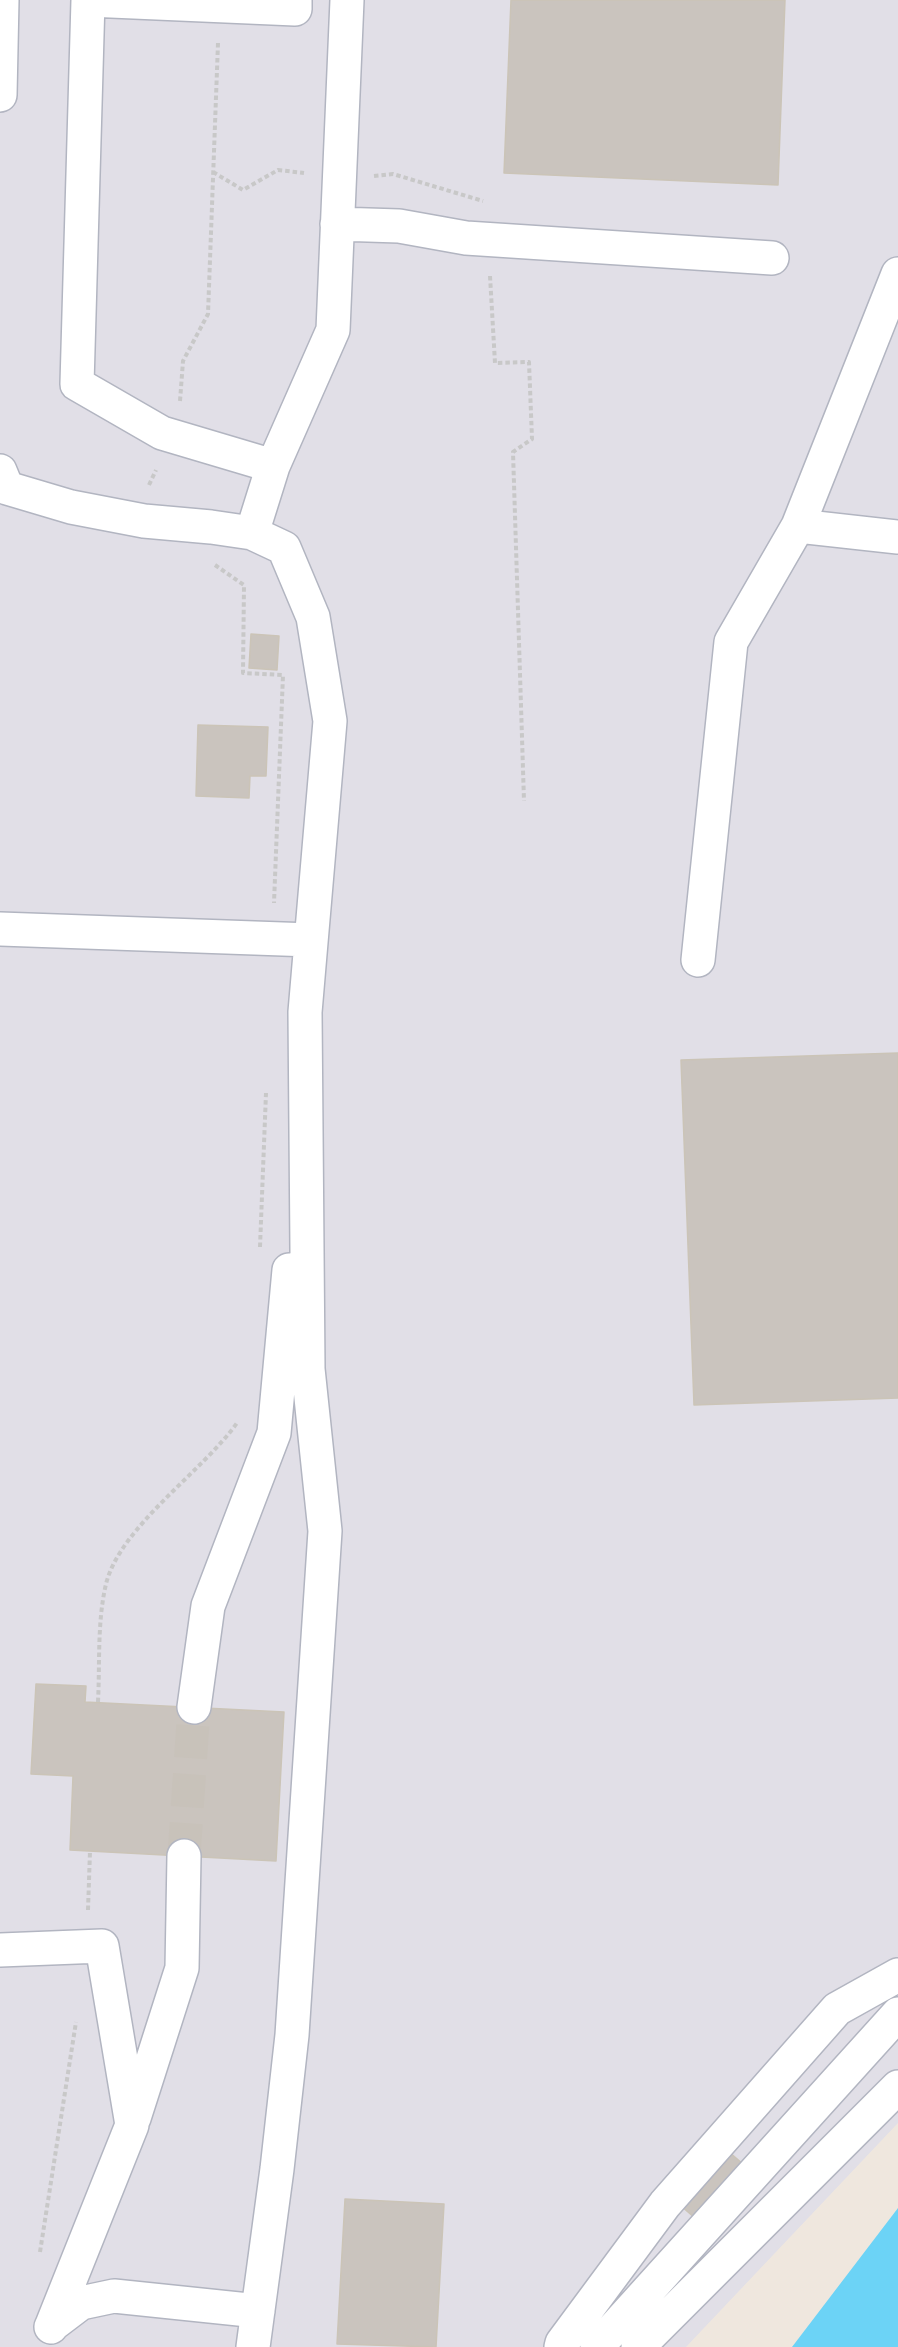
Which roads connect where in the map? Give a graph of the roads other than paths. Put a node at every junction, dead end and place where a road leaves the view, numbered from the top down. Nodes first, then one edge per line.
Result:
1 (3, 0) edge
2 (88, 0) edge
3 (295, 0) edge
4 (347, 0) edge
5 (0, 95) edge
6 (337, 225) junction
7 (772, 258) dead end
8 (898, 274) edge
9 (273, 466) junction
10 (0, 471) edge
11 (798, 526) junction
12 (252, 533) junction
13 (898, 537) edge
14 (0, 929) edge
15 (311, 940) junction
16 (698, 960) dead end
17 (306, 1174) junction
18 (194, 1707) tunnel mouth
19 (184, 1856) tunnel mouth
20 (0, 1950) edge
21 (898, 1975) edge
22 (898, 2014) edge
23 (898, 2087) edge
24 (132, 2126) junction
25 (258, 2311) junction
26 (51, 2336) edge
27 (253, 2347) edge
28 (561, 2347) edge
29 (597, 2347) edge
30 (638, 2347) edge

1 - 5 lane
2 - 3 lane
2 - 9 lane
4 - 6 lane
6 - 7 lane
6 - 9 lane
8 - 11 lane
9 - 12 lane
10 - 12 lane
11 - 13 lane
11 - 16 lane
12 - 15 lane
14 - 15 lane
15 - 17 lane
17 - 18 lane
17 - 25 lane
19 - 24 lane
20 - 24 lane
21 - 28 lane
22 - 29 lane
23 - 30 lane
24 - 26 lane
25 - 26 lane
25 - 27 lane

